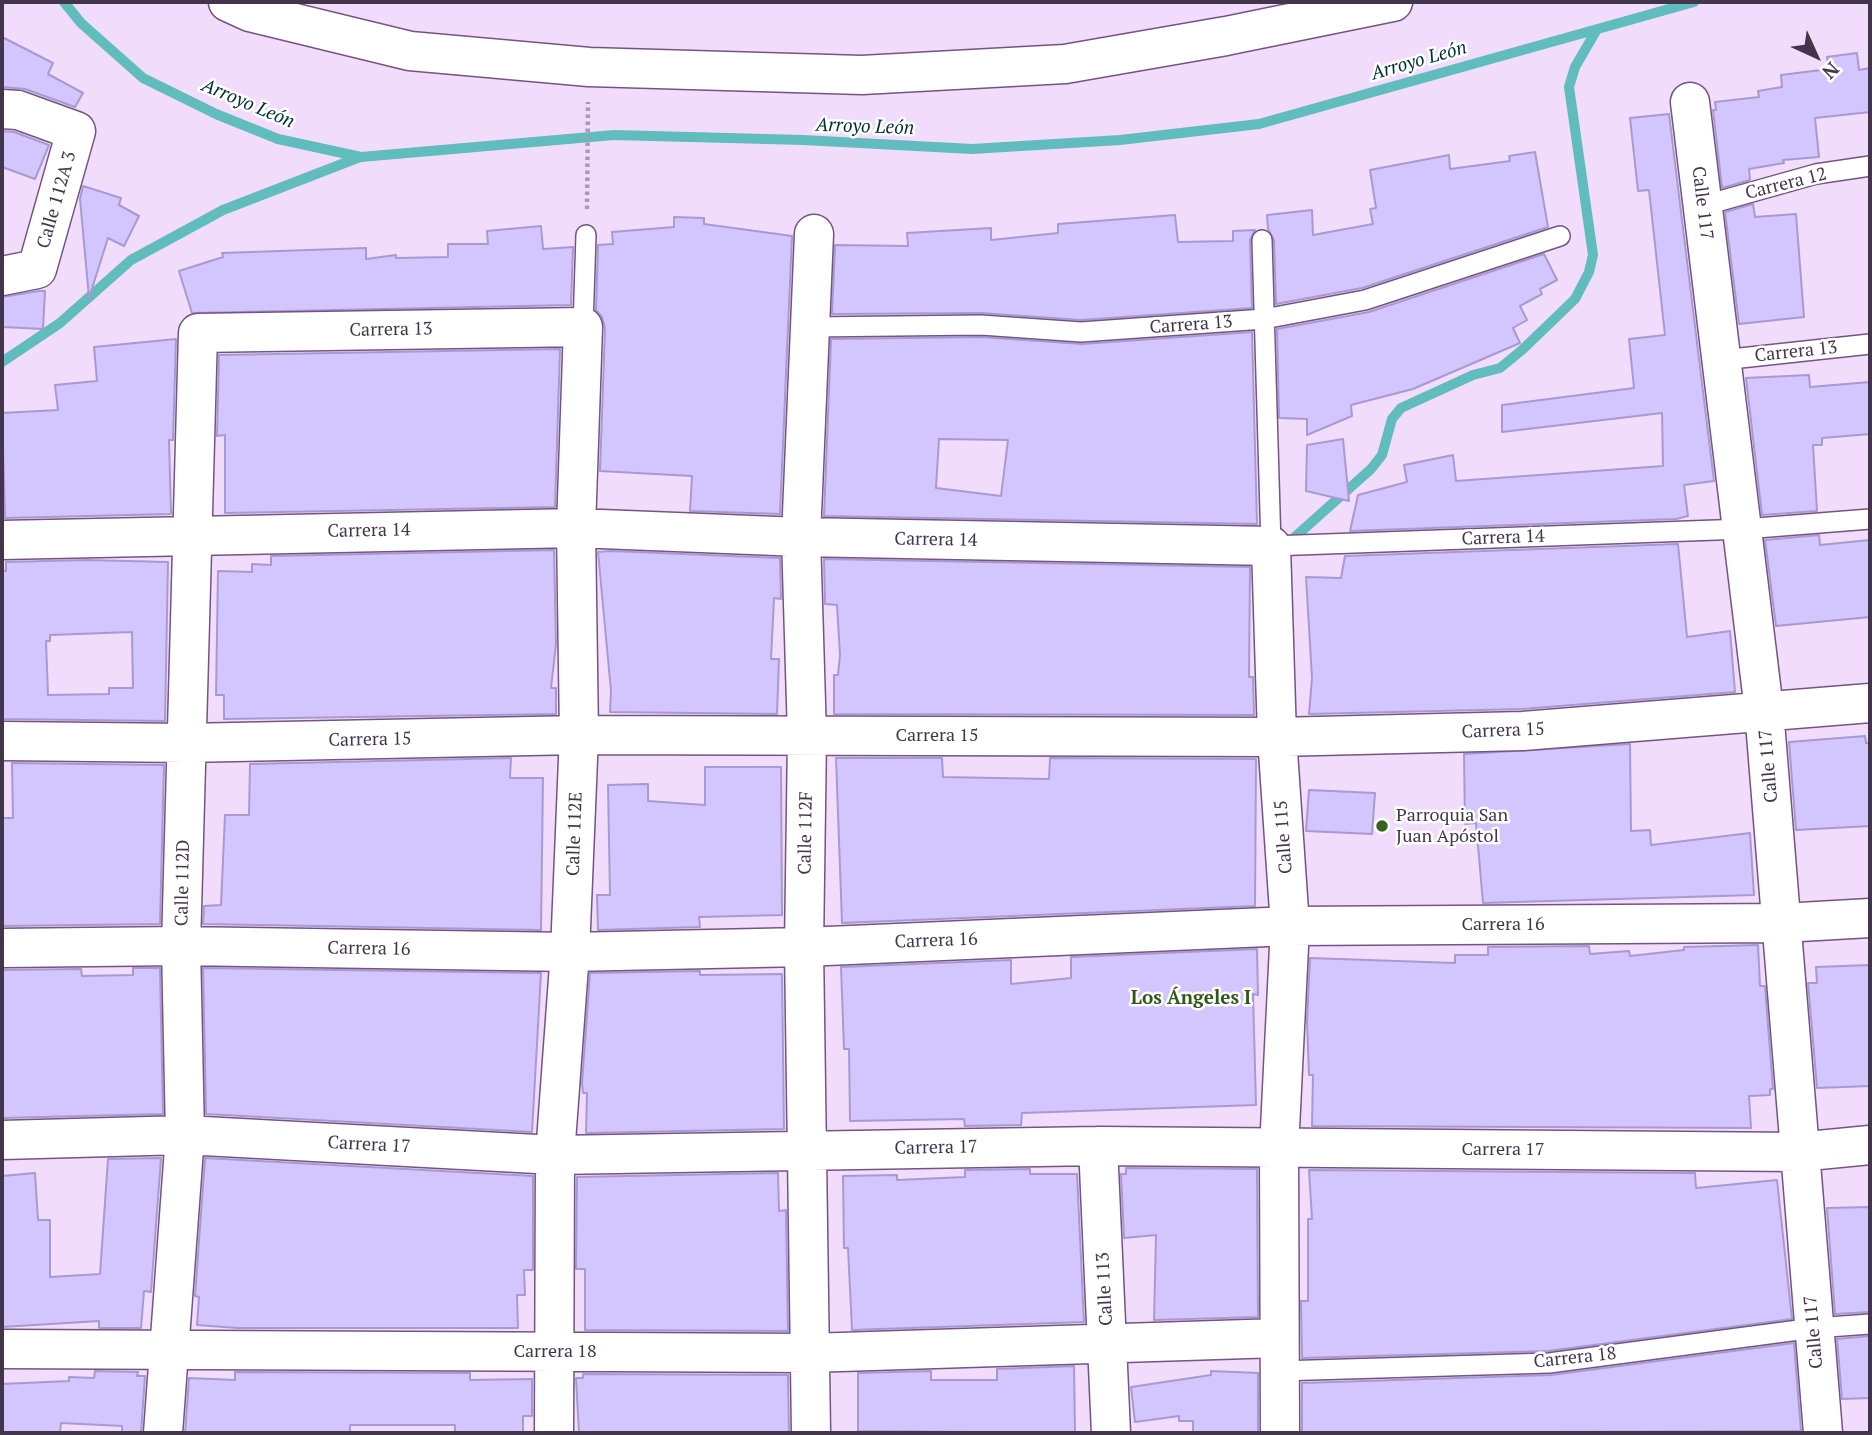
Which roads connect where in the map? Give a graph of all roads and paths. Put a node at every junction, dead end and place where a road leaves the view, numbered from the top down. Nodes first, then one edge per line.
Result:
1 (228, 2) edge
2 (1393, 2) edge
3 (588, 96) dead end
4 (1690, 102) dead end
5 (2, 109) edge
6 (1870, 166) edge
7 (1702, 206) junction
8 (587, 211) dead end
9 (586, 234) dead end
10 (814, 234) dead end
11 (1560, 236) dead end
12 (1262, 240) dead end
13 (19, 272) edge
14 (1264, 319) junction
15 (583, 327) junction
16 (810, 327) junction
17 (198, 333) joint
18 (1870, 344) edge
19 (1722, 360) junction
20 (1870, 519) edge
21 (576, 528) junction
22 (1744, 529) junction
23 (194, 534) junction
24 (801, 537) junction
25 (2, 540) edge
26 (1271, 546) junction
27 (1870, 704) edge
28 (1764, 710) junction
29 (579, 735) junction
30 (807, 736) junction
31 (1277, 737) junction
32 (2, 741) edge
33 (185, 743) junction
34 (1870, 918) edge
35 (1782, 923) junction
36 (1290, 926) junction
37 (181, 946) junction
38 (804, 947) junction
39 (2, 948) edge
40 (570, 953) junction
41 (185, 1135) junction
42 (2, 1140) edge
43 (1870, 1145) edge
44 (1098, 1146) junction
45 (808, 1149) junction
46 (1279, 1149) junction
47 (1798, 1152) junction
48 (555, 1155) junction
49 (1870, 1324) edge
50 (1814, 1328) junction
51 (1108, 1344) junction
52 (2, 1349) edge
53 (169, 1351) junction
54 (554, 1351) junction
55 (809, 1353) junction
56 (1279, 1354) junction
57 (163, 1433) edge
58 (554, 1433) edge
59 (811, 1433) edge
60 (1111, 1433) edge
61 (1279, 1433) edge
62 (1823, 1433) edge

1 - 2 street
3 - 8 path
4 - 7 street, Calle 117
5 - 13 street, Calle 112A 3
6 - 7 lane, Carrera 12
7 - 19 street, Calle 117
9 - 15 lane, Calle 112E
10 - 16 street, Calle 112F
11 - 14 lane, Carrera 13
12 - 14 lane, Calle 115
14 - 16 lane, Carrera 13
14 - 26 lane, Calle 115
15 - 17 street, Carrera 13
15 - 21 street, Calle 112E
16 - 24 street, Calle 112F
17 - 23 street, Calle 112D
18 - 19 lane, Carrera 13
19 - 22 street, Calle 117
20 - 22 lane, Carrera 14
21 - 23 street, Carrera 14
21 - 24 street, Carrera 14
21 - 29 street, Calle 112E
22 - 26 lane, Carrera 14
22 - 28 street, Calle 117
23 - 25 street, Carrera 14
23 - 33 street, Calle 112D
24 - 26 street, Carrera 14
24 - 30 street, Calle 112F
26 - 31 street, Calle 115
27 - 28 street, Carrera 15
28 - 31 street, Carrera 15
28 - 35 street, Calle 117
29 - 30 street, Carrera 15
29 - 33 street, Carrera 15
29 - 40 street, Calle 112E
30 - 31 street, Carrera 15
30 - 38 street, Calle 112F
31 - 36 street, Calle 115
32 - 33 street, Carrera 15
33 - 37 street, Calle 112D
34 - 35 street, Carrera 16
35 - 36 street, Carrera 16
35 - 47 street, Calle 117
36 - 38 street, Carrera 16
36 - 46 street, Calle 115
37 - 39 street, Carrera 16
37 - 40 street, Carrera 16
37 - 41 street, Calle 112D
38 - 40 street, Carrera 16
38 - 45 street, Calle 112F
40 - 48 street, Calle 112E
41 - 42 street, Carrera 17
41 - 48 street, Carrera 17
41 - 53 street, Calle 112D
43 - 47 street, Carrera 17
44 - 45 street, Carrera 17
44 - 46 street, Carrera 17
44 - 51 street, Calle 113
45 - 48 street, Carrera 17
45 - 55 street, Calle 112F
46 - 47 street, Carrera 17
46 - 56 street, Calle 115
47 - 50 street, Calle 117
48 - 54 street, Calle 112E
49 - 50 lane, Carrera 18
50 - 56 lane, Carrera 18
50 - 62 street, Calle 117
51 - 55 street, Carrera 18
51 - 56 street, Carrera 18
51 - 60 street, Calle 113
52 - 53 street, Carrera 18
53 - 54 street, Carrera 18
53 - 57 street, Calle 112D
54 - 55 street, Carrera 18
54 - 58 street, Calle 112E
55 - 59 street, Calle 112F
56 - 61 street, Calle 115

